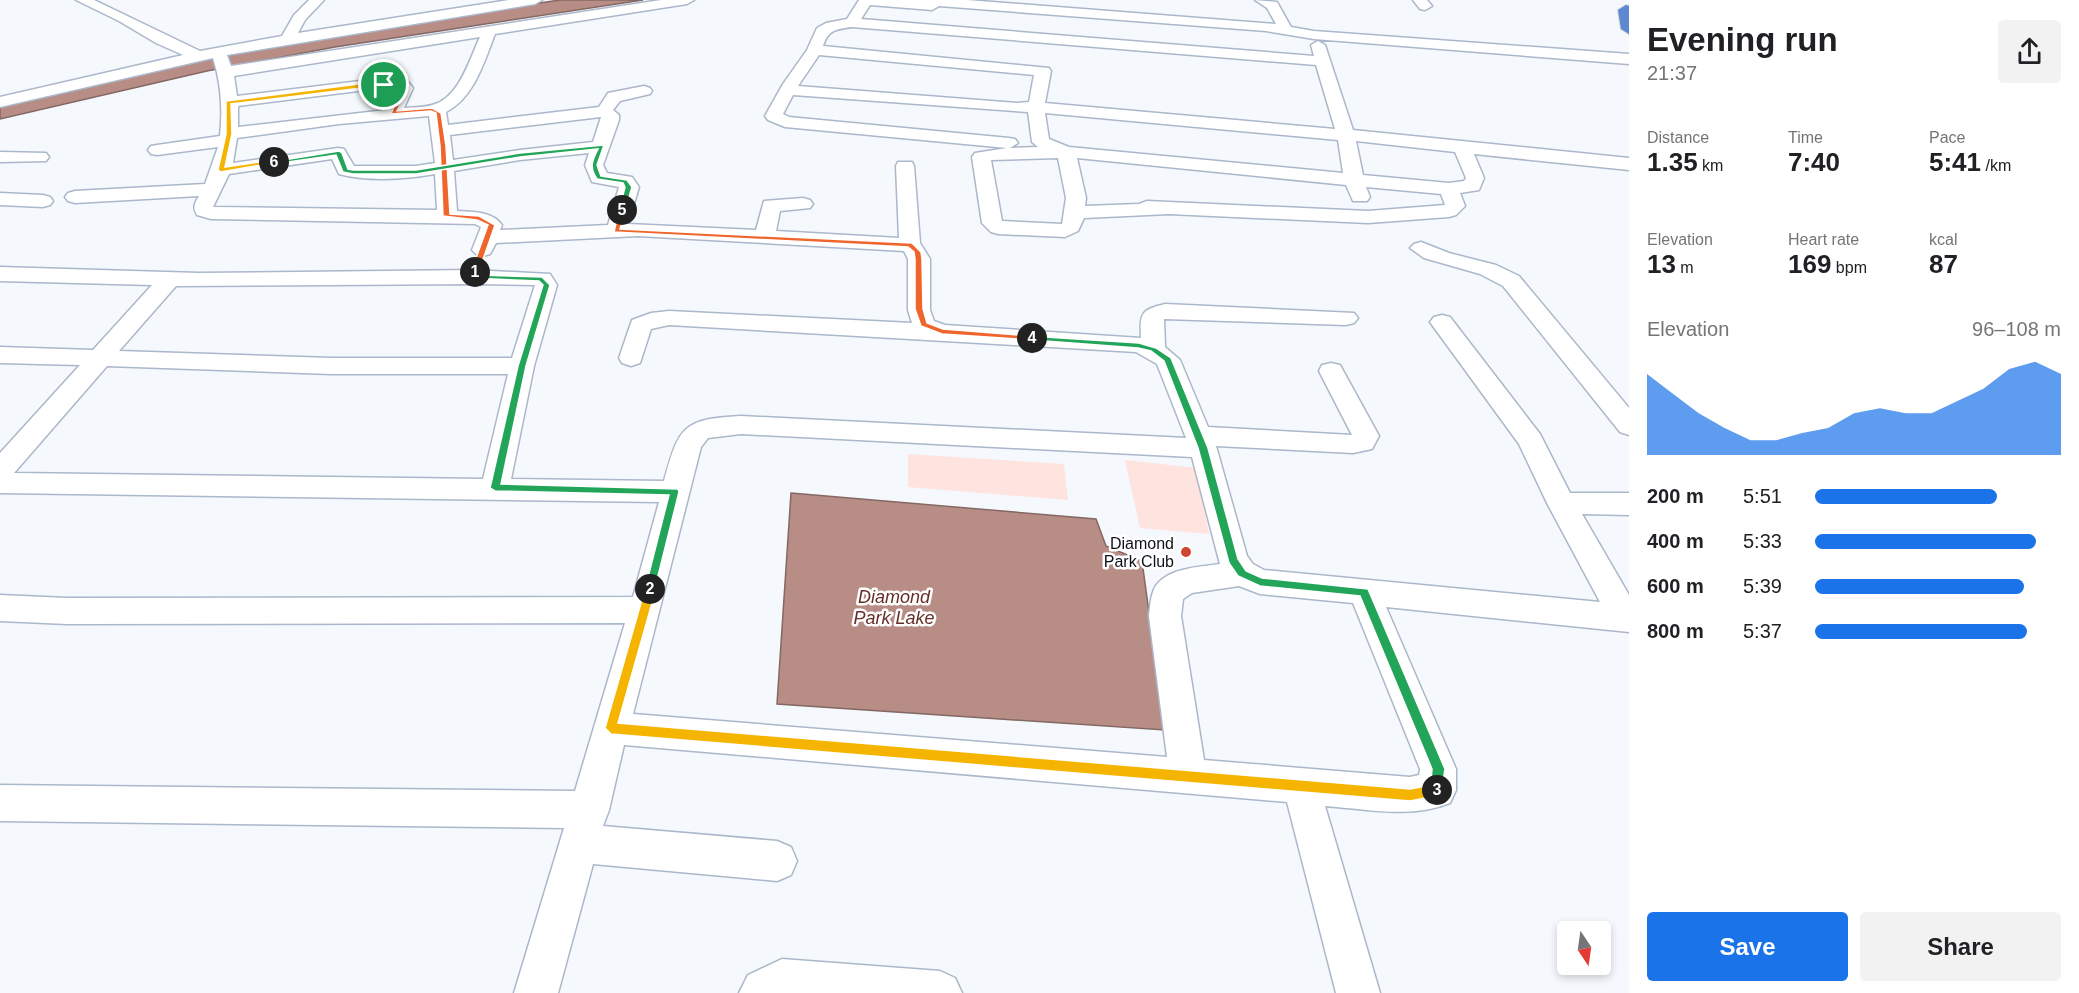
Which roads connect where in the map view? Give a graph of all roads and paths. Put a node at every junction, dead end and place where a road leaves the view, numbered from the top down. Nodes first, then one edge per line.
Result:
1 (83, 0) edge
2 (317, 0) edge
3 (535, 0) edge
4 (687, 0) edge
5 (913, 0) edge
6 (1151, 0) edge
7 (1262, 0) edge
8 (865, 1) edge
9 (488, 3) edge
10 (937, 3) edge
11 (1051, 5) edge
12 (1624, 8) edge
13 (462, 10) junction
14 (369, 11) dead end
15 (1174, 19) junction
16 (1153, 21) junction
17 (852, 23) junction
18 (927, 29) junction
19 (1629, 29) edge
20 (490, 30) junction
21 (1287, 32) junction
22 (1314, 34) junction
23 (288, 39) junction
24 (384, 46) junction
25 (1155, 47) junction
26 (1176, 49) junction
27 (815, 50) junction
28 (1046, 55) junction
29 (198, 56) junction
30 (1629, 59) edge
31 (1324, 61) junction
32 (222, 62) junction
33 (374, 84) junction
34 (789, 87) junction
35 (644, 91) dead end
36 (0, 102) edge
37 (228, 102) junction
38 (1036, 107) junction
39 (437, 110) junction
40 (604, 111) junction
41 (393, 113) junction
42 (441, 131) junction
43 (1346, 135) junction
44 (229, 137) junction
45 (1041, 142) junction
46 (602, 146) junction
47 (1462, 147) junction
48 (157, 150) dead end
49 (1066, 152) junction
50 (0, 157) edge
51 (40, 157) dead end
52 (1629, 164) edge
53 (444, 166) junction
54 (905, 166) dead end
55 (221, 170) junction
56 (1354, 180) junction
57 (211, 189) junction
58 (1449, 189) junction
59 (75, 197) dead end
60 (0, 199) edge
61 (43, 201) dead end
62 (803, 204) dead end
63 (1075, 205) junction
64 (447, 216) junction
65 (1368, 218) junction
66 (616, 231) junction
67 (488, 237) junction
68 (765, 238) junction
69 (910, 244) junction
70 (1421, 248) dead end
71 (0, 274) edge
72 (474, 277) junction
73 (171, 278) junction
74 (1346, 318) dead end
75 (1442, 322) dead end
76 (942, 332) junction
77 (1154, 350) junction
78 (0, 355) edge
79 (631, 358) dead end
80 (99, 360) junction
81 (522, 366) junction
82 (1331, 371) dead end
83 (1629, 426) edge
84 (1201, 442) junction
85 (0, 471) edge
86 (0, 483) edge
87 (495, 488) junction
88 (675, 492) junction
89 (1561, 503) junction
90 (1629, 504) edge
91 (1242, 573) junction
92 (1364, 592) junction
93 (0, 608) edge
94 (645, 610) junction
95 (1628, 619) edge
96 (611, 728) junction
97 (1188, 776) junction
98 (1301, 786) junction
99 (0, 803) edge
100 (585, 827) junction
101 (777, 861) dead end
102 (536, 993) edge
103 (761, 993) edge
104 (940, 993) edge
105 (1358, 993) edge

1 - 29 street
2 - 23 street
3 - 9 street
4 - 20 street
5 - 10 street
6 - 16 street
7 - 21 street
8 - 10 street
8 - 17 street
9 - 13 street
10 - 11 street
10 - 16 street
10 - 18 street
11 - 16 street
12 - 19 highway
13 - 14 street
13 - 23 street
15 - 16 street
15 - 21 street
15 - 26 street
16 - 25 street
17 - 18 street
17 - 27 street
18 - 28 street
20 - 24 street
20 - 39 street
21 - 22 street
22 - 30 street
22 - 31 street
23 - 32 street
24 - 32 street
24 - 33 street
25 - 26 street
25 - 28 street
26 - 31 street
27 - 28 street
27 - 34 street
28 - 38 street
29 - 32 street
29 - 36 street
31 - 43 street
32 - 37 street
33 - 37 street
33 - 41 street
34 - 38 street
34 - 45 street
35 - 40 street
37 - 44 street
38 - 43 street
38 - 45 street
39 - 41 street
39 - 42 street
40 - 42 street
40 - 46 street
41 - 44 street
42 - 53 street
43 - 47 street
43 - 56 street
44 - 48 street
44 - 55 street
45 - 49 street
46 - 53 street
46 - 66 street
47 - 52 street
47 - 58 street
49 - 56 street
49 - 63 street
49 - 63 street
50 - 51 street
53 - 55 street
53 - 64 street
54 - 69 street
55 - 57 street
56 - 58 street
56 - 65 street
57 - 59 street
57 - 64 street
58 - 65 street
60 - 61 street
62 - 68 street
63 - 65 street
64 - 67 street
66 - 67 street
66 - 68 street
67 - 72 street
68 - 69 street
69 - 76 street
70 - 83 street
71 - 73 street
72 - 73 street
72 - 81 street
73 - 80 street
74 - 77 street
75 - 89 street
76 - 77 street
76 - 79 street
77 - 84 street
78 - 80 street
80 - 81 street
80 - 85 street
81 - 87 street
82 - 84 street
84 - 88 street
84 - 91 street
86 - 87 street
87 - 88 street
88 - 94 street
89 - 90 street
89 - 95 street
91 - 92 street
91 - 97 street
92 - 95 street
92 - 98 street
93 - 94 street
94 - 96 street
96 - 97 street
96 - 100 street
97 - 98 street
98 - 105 street
99 - 100 street
100 - 101 street
100 - 102 street
103 - 104 street

